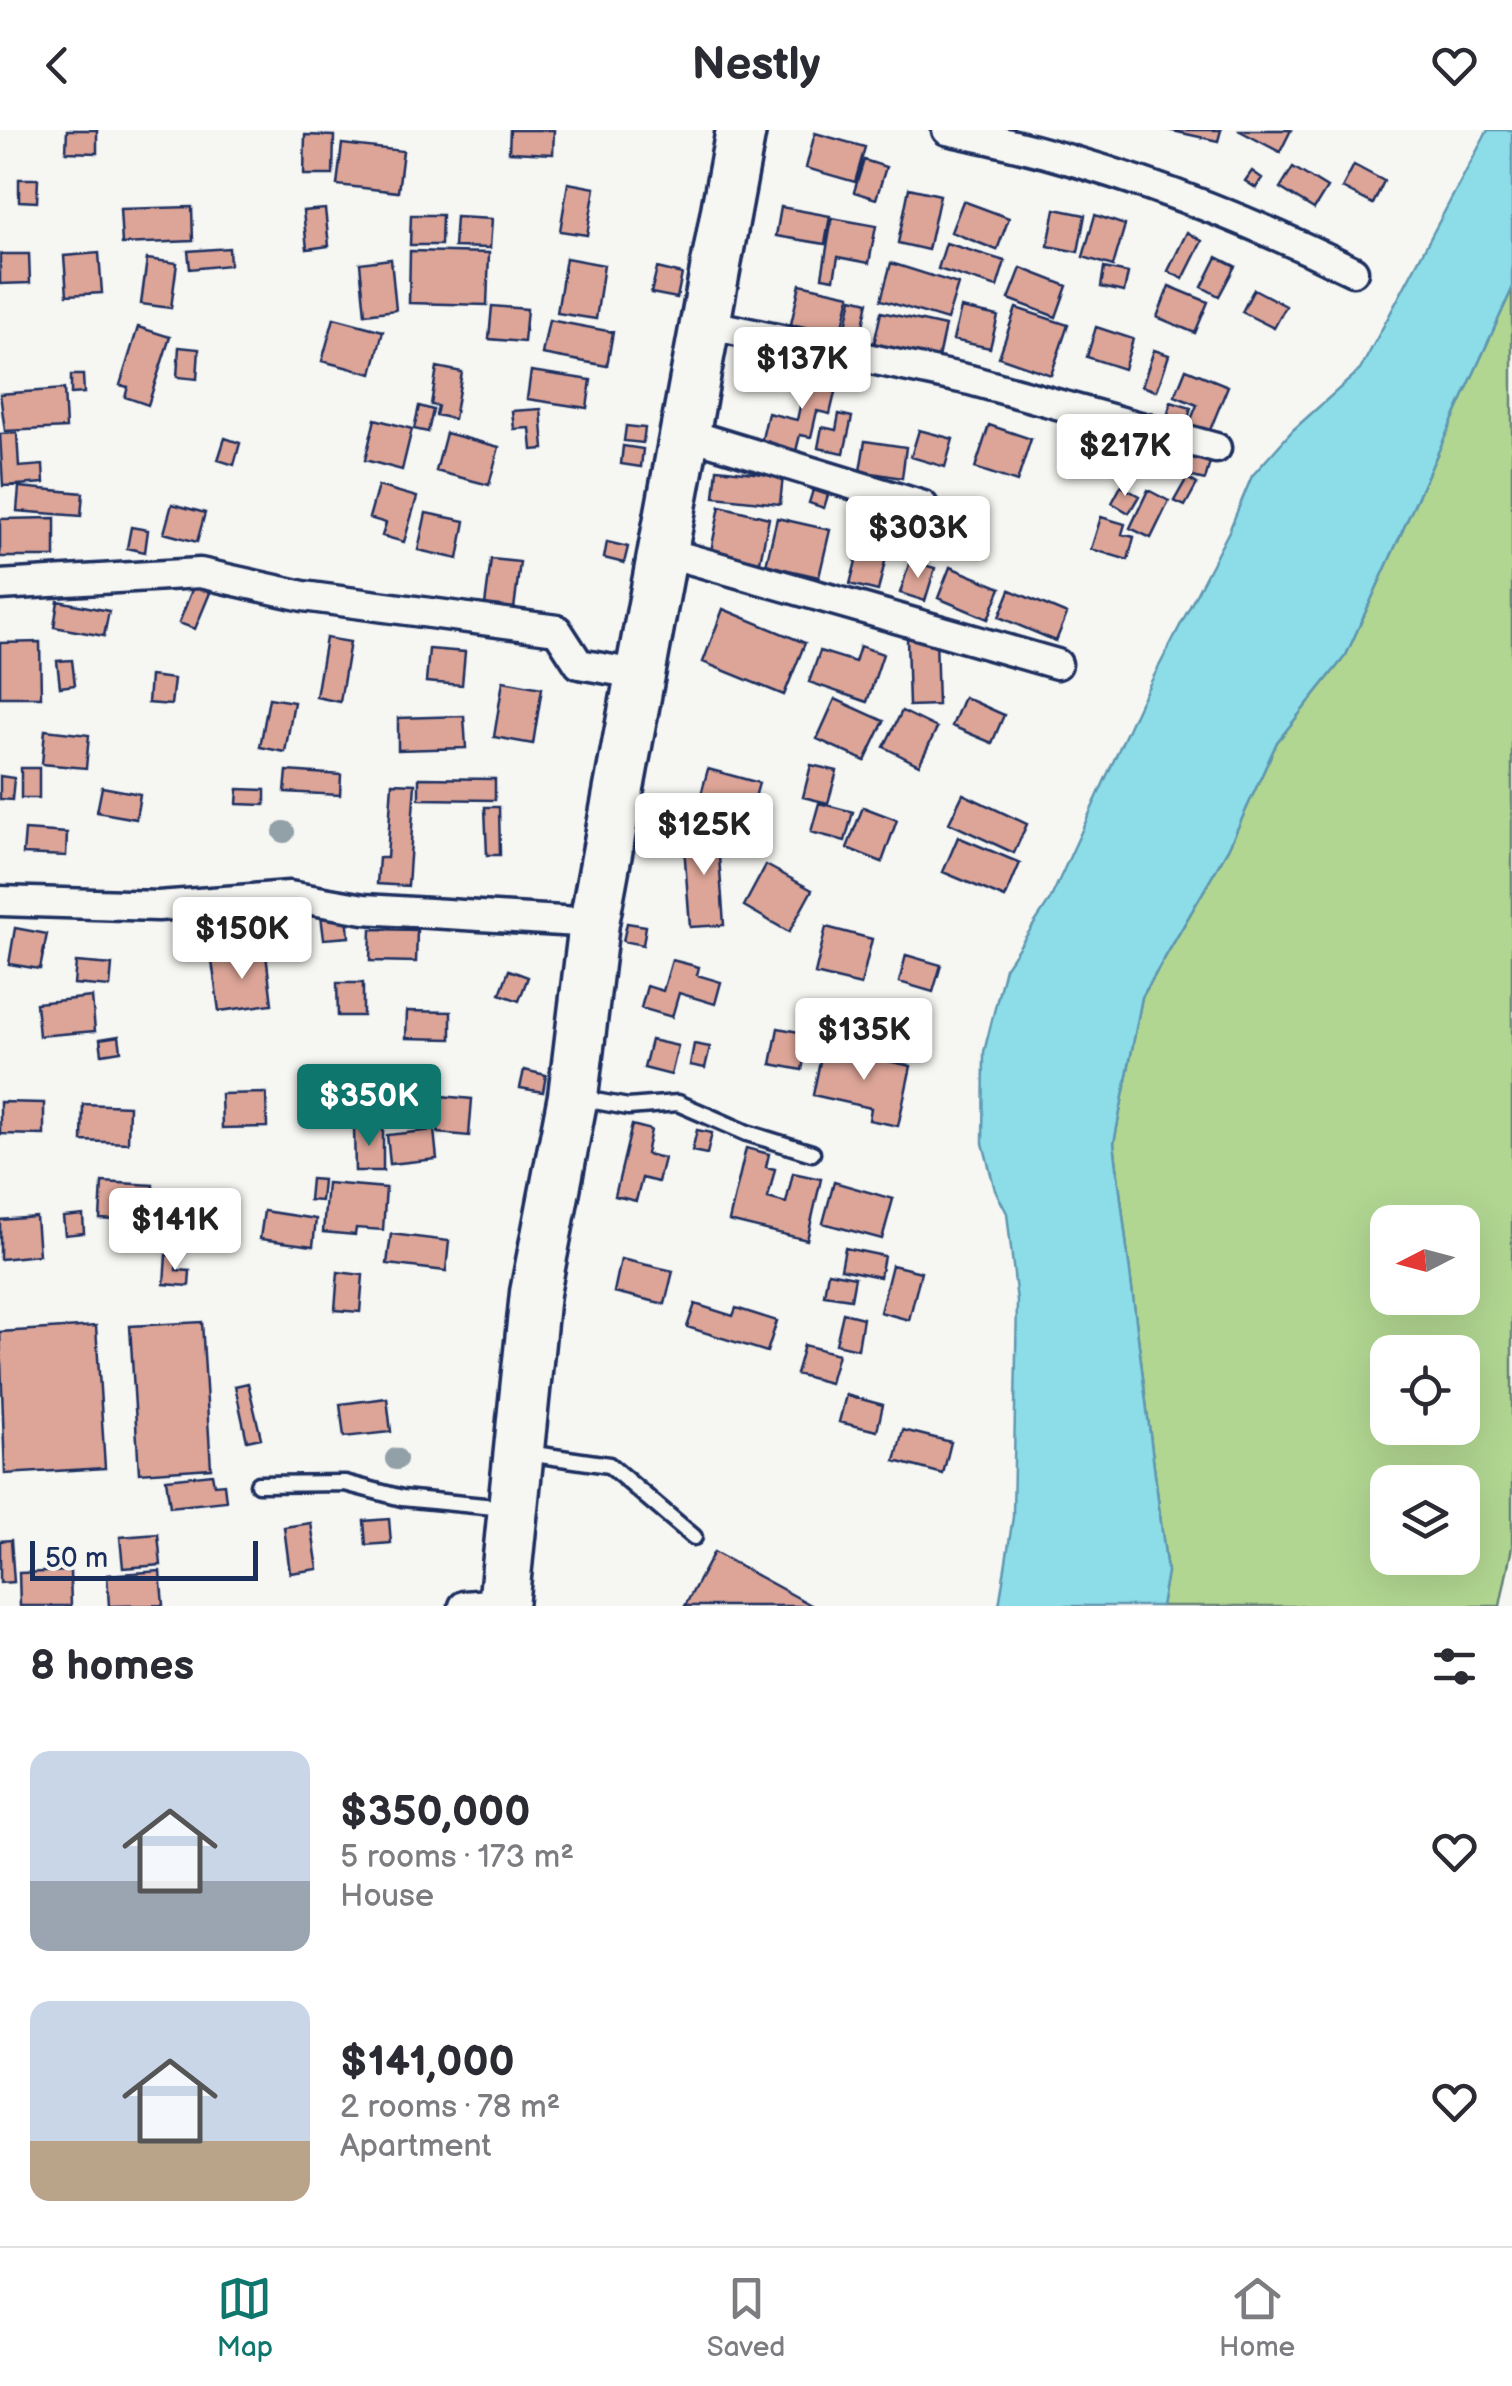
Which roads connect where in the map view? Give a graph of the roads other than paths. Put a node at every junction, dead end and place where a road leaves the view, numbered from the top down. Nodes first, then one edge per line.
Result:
1 (741, 130) edge
2 (947, 130) edge
3 (1353, 271) dead end
4 (706, 324) junction
5 (688, 434) junction
6 (1216, 448) dead end
7 (923, 506) dead end
8 (666, 552) junction
9 (0, 585) edge
10 (1057, 664) dead end
11 (642, 675) junction
12 (0, 901) edge
13 (594, 923) junction
14 (573, 1096) junction
15 (812, 1153) dead end
16 (517, 1451) junction
17 (258, 1484) dead end
18 (512, 1508) junction
19 (694, 1537) dead end
20 (490, 1605) edge

1 - 4 highway
2 - 3 street
4 - 5 highway
4 - 6 street
5 - 7 street
5 - 8 highway
8 - 10 street
8 - 11 highway
9 - 11 street
11 - 13 highway
12 - 13 street
13 - 14 highway
14 - 15 lane
14 - 16 highway
16 - 18 highway
16 - 19 lane
17 - 18 lane
18 - 20 highway

